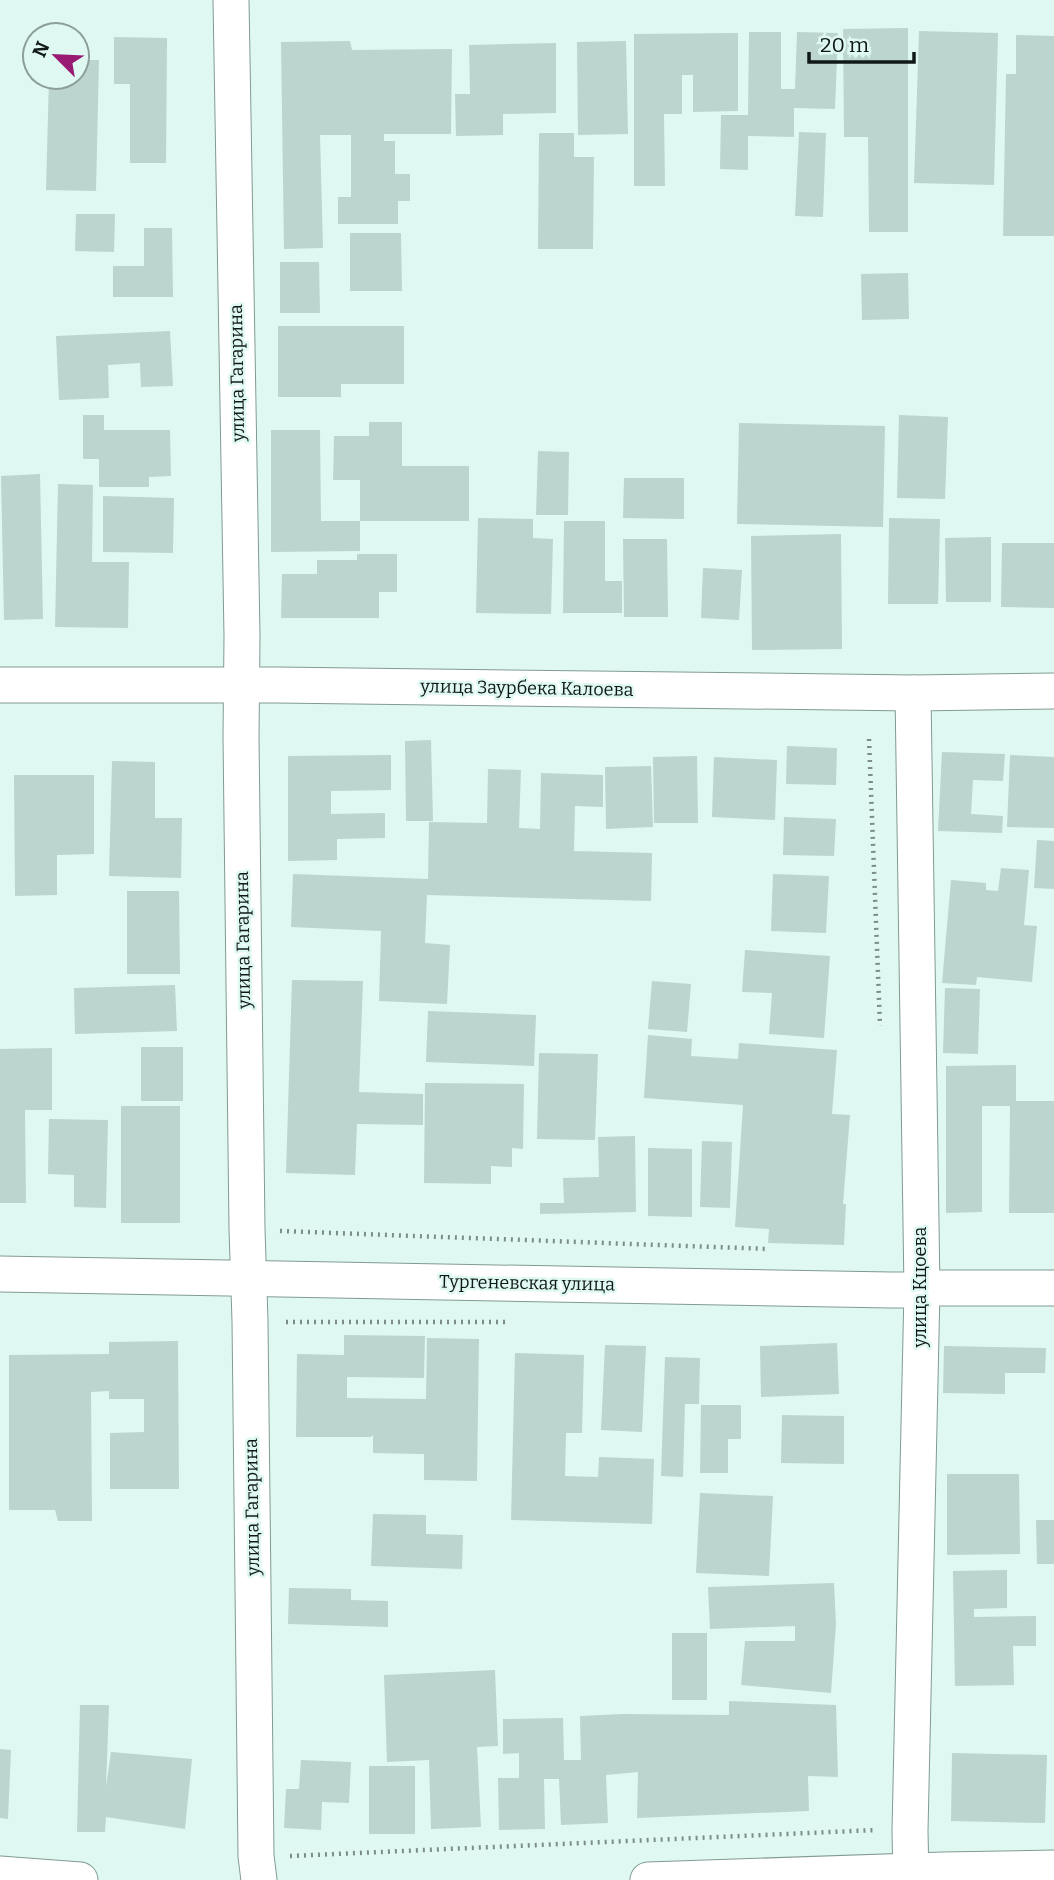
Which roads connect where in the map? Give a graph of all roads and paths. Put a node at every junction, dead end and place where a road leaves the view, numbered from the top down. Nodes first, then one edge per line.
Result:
1 (230, 0) edge
2 (0, 685) edge
3 (242, 686) junction
4 (1054, 691) edge
5 (913, 694) junction
6 (869, 739) dead end
7 (880, 1031) dead end
8 (279, 1231) dead end
9 (777, 1250) dead end
10 (0, 1274) edge
11 (248, 1278) junction
12 (1054, 1289) edge
13 (922, 1290) junction
14 (286, 1322) dead end
15 (520, 1322) dead end
16 (879, 1830) dead end
17 (271, 1868) edge
18 (1054, 1868) edge
19 (0, 1874) edge
20 (911, 1876) edge
21 (80, 1880) edge
22 (648, 1880) edge

1 - 3 street, улица Гагарина
2 - 3 street, улица Заурбека Калоева
3 - 5 street, улица Заурбека Калоева
3 - 11 street, улица Гагарина
4 - 5 street, улица Заурбека Калоева
5 - 13 street, улица Кцоева
6 - 7 path
8 - 9 path
10 - 11 street, Тургеневская улица
11 - 13 street, Тургеневская улица
11 - 17 street, улица Гагарина
12 - 13 street, Тургеневская улица
13 - 20 street, улица Кцоева
14 - 15 path
16 - 17 path
18 - 20 street
19 - 21 street
20 - 22 street

